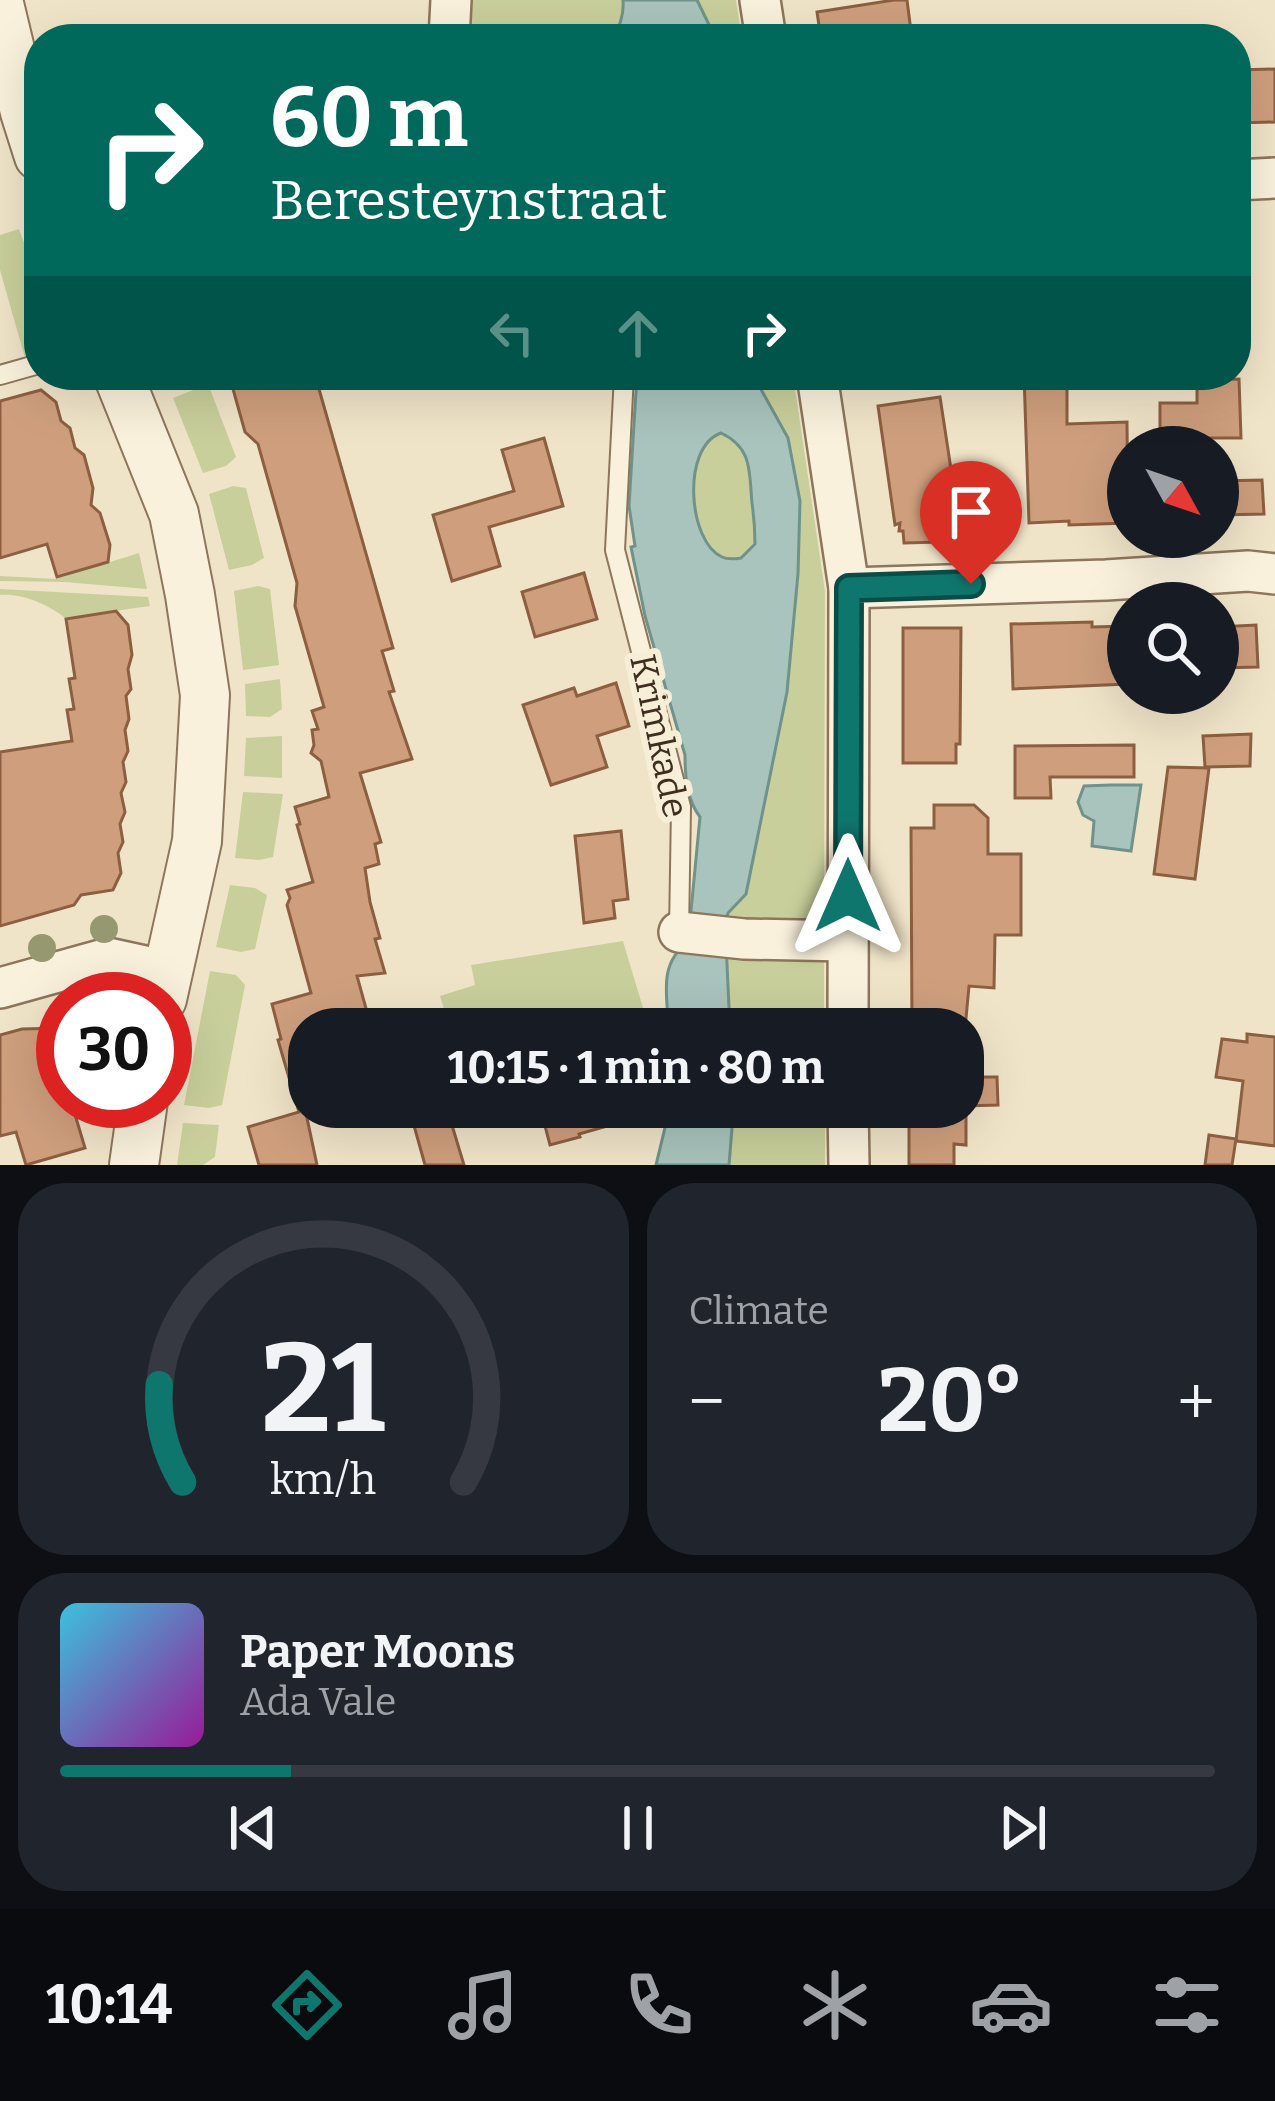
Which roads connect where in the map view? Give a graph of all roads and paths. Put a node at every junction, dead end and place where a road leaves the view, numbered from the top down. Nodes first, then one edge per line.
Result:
1 (0, 8) edge
2 (24, 108) edge
3 (124, 390) edge
4 (623, 390) edge
5 (819, 390) edge
6 (1275, 574) edge
7 (849, 588) junction
8 (679, 932) joint
9 (847, 940) junction
10 (58, 972) edge
11 (138, 972) edge
12 (168, 972) edge
13 (36, 978) edge
14 (0, 988) edge
15 (848, 1008) edge
16 (139, 1128) edge
17 (848, 1128) edge
18 (134, 1165) edge
19 (849, 1165) edge

1 - 2 street
3 - 12 street
4 - 8 lane, Krimkade
5 - 7 street
6 - 7 street
7 - 9 street
8 - 9 street, Krimkade
9 - 15 street
10 - 11 street
13 - 14 street
16 - 18 street
17 - 19 street

